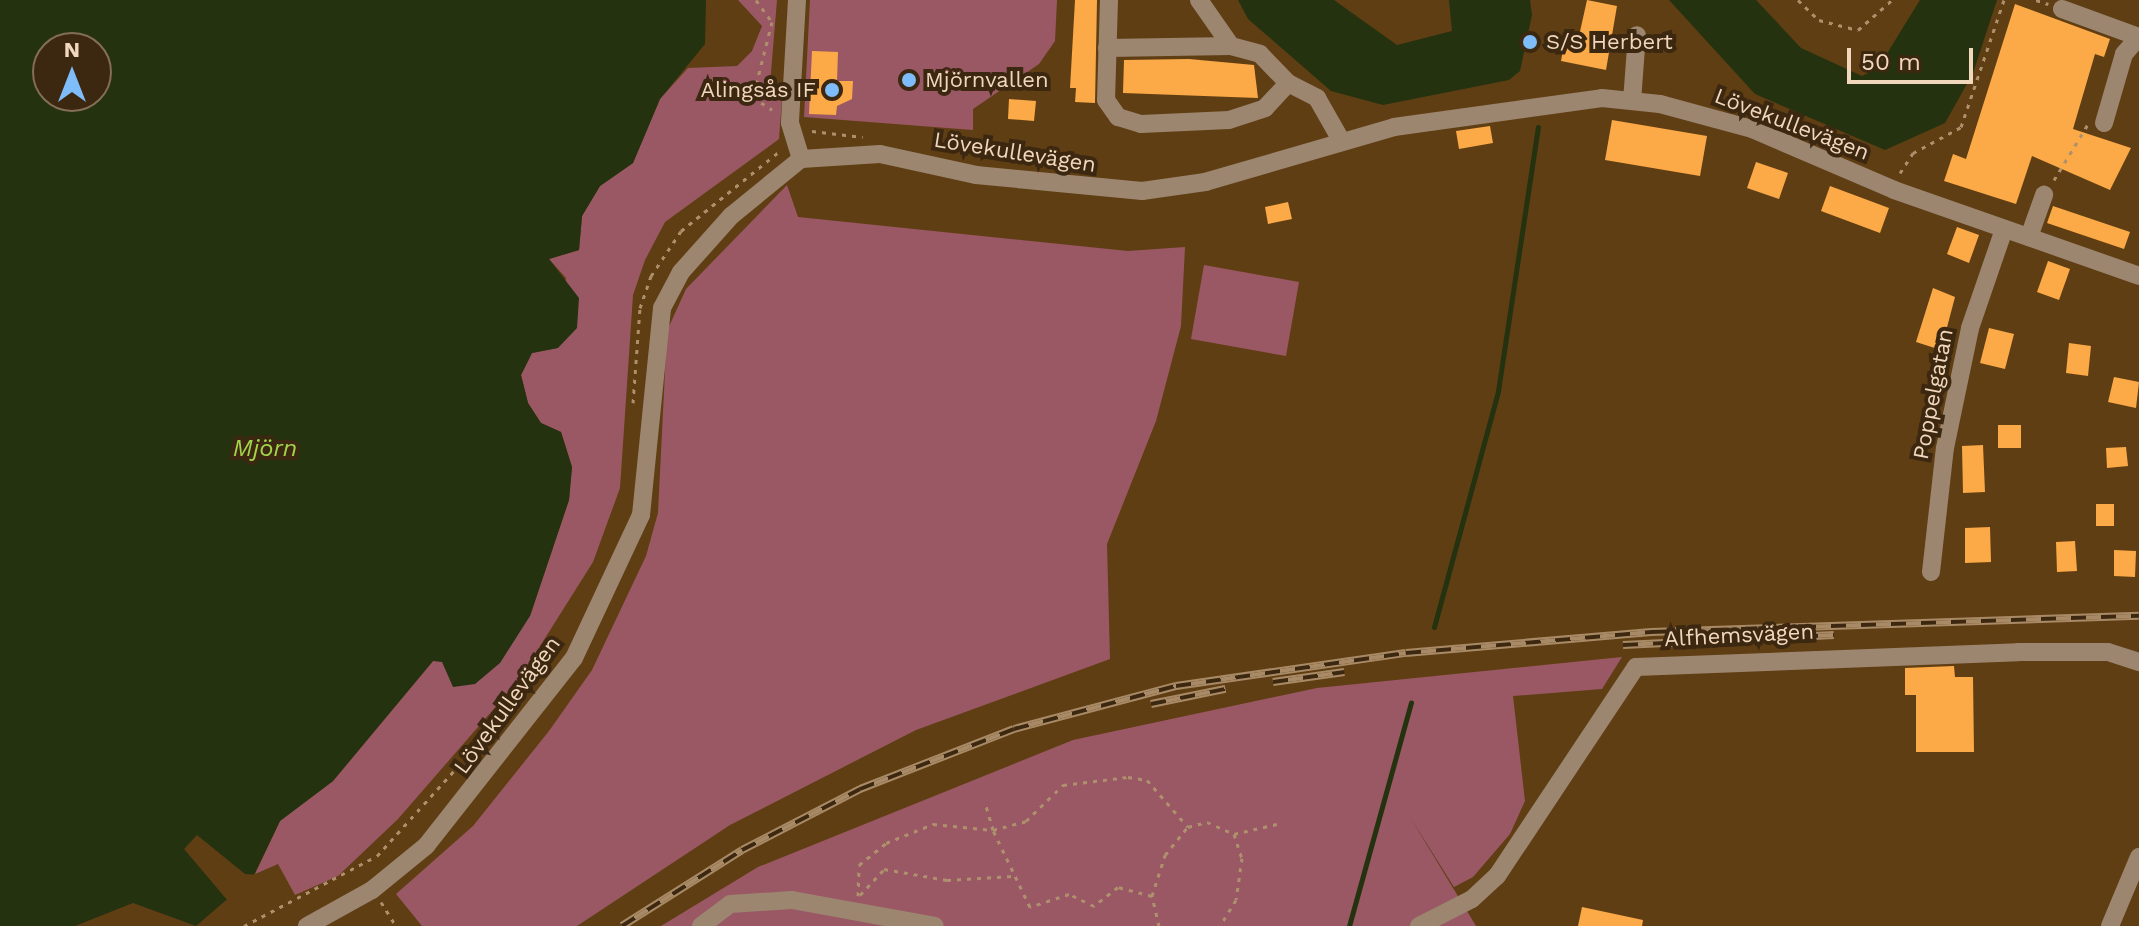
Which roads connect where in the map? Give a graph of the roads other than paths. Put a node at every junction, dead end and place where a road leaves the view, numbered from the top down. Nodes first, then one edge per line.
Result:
1 (797, 0) edge
2 (1109, 0) edge
3 (1199, 0) edge
4 (2062, 9) dead end
5 (1637, 35) dead end
6 (2139, 37) edge
7 (1231, 46) junction
8 (1107, 48) junction
9 (1288, 83) junction
10 (1632, 101) junction
11 (2104, 123) road end
12 (1341, 140) junction
13 (795, 141) junction
14 (2044, 195) road end
15 (2004, 229) junction
16 (2029, 237) junction
17 (2139, 276) edge
18 (1931, 572) dead end
19 (2139, 662) edge
20 (2139, 857) edge
21 (307, 926) edge
22 (701, 926) edge
23 (935, 926) edge
24 (1419, 926) edge
25 (2110, 926) edge

1 - 13 street
2 - 8 street
3 - 7 street
4 - 6 street
5 - 10 street
6 - 11 street
7 - 8 street
7 - 9 street
8 - 9 street
9 - 12 street
10 - 12 street, Lövekullevägen
10 - 15 street, Lövekullevägen
12 - 13 street, Lövekullevägen
13 - 21 street, Lövekullevägen
14 - 16 street
15 - 16 street, Lövekullevägen
15 - 18 street, Poppelgatan
16 - 17 street, Lövekullevägen
19 - 24 street, Alfhemsvägen
20 - 25 street
22 - 23 street

